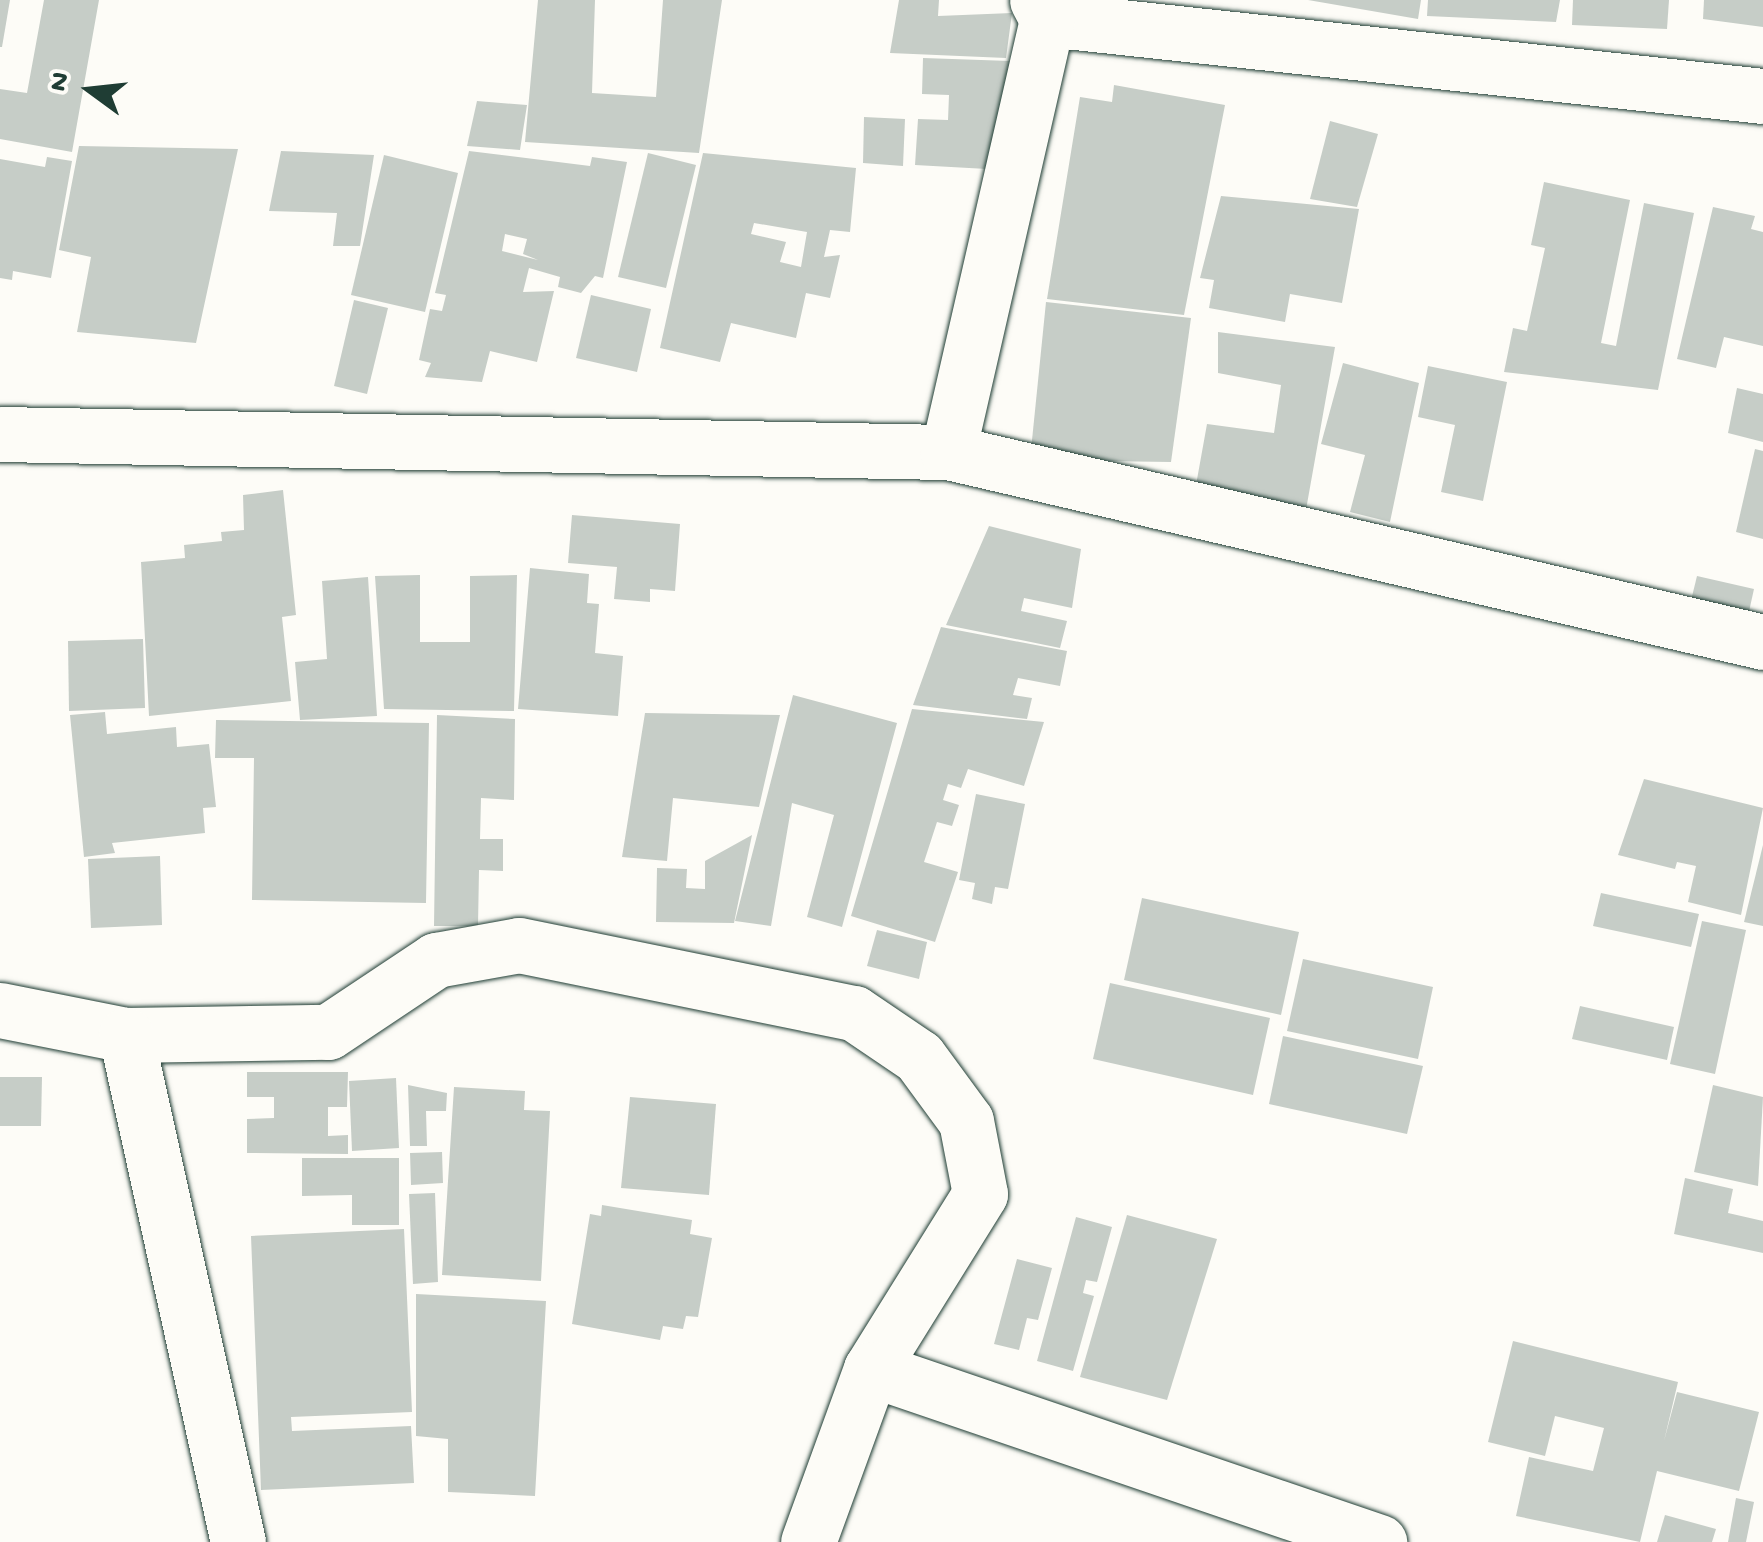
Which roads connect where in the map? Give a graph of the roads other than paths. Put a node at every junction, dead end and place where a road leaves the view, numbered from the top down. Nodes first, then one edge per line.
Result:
1 (1042, 9) edge
2 (1218, 19) edge
3 (1763, 96) edge
4 (0, 434) edge
5 (948, 452) junction
6 (1763, 642) edge
7 (0, 1010) edge
8 (126, 1035) junction
9 (871, 1369) junction
10 (238, 1542) edge
11 (808, 1542) edge
12 (1379, 1542) edge

1 - 2 street
1 - 5 street
2 - 3 street
4 - 5 street
5 - 6 street
7 - 8 street
8 - 9 street
8 - 10 street
9 - 11 street
9 - 12 street

